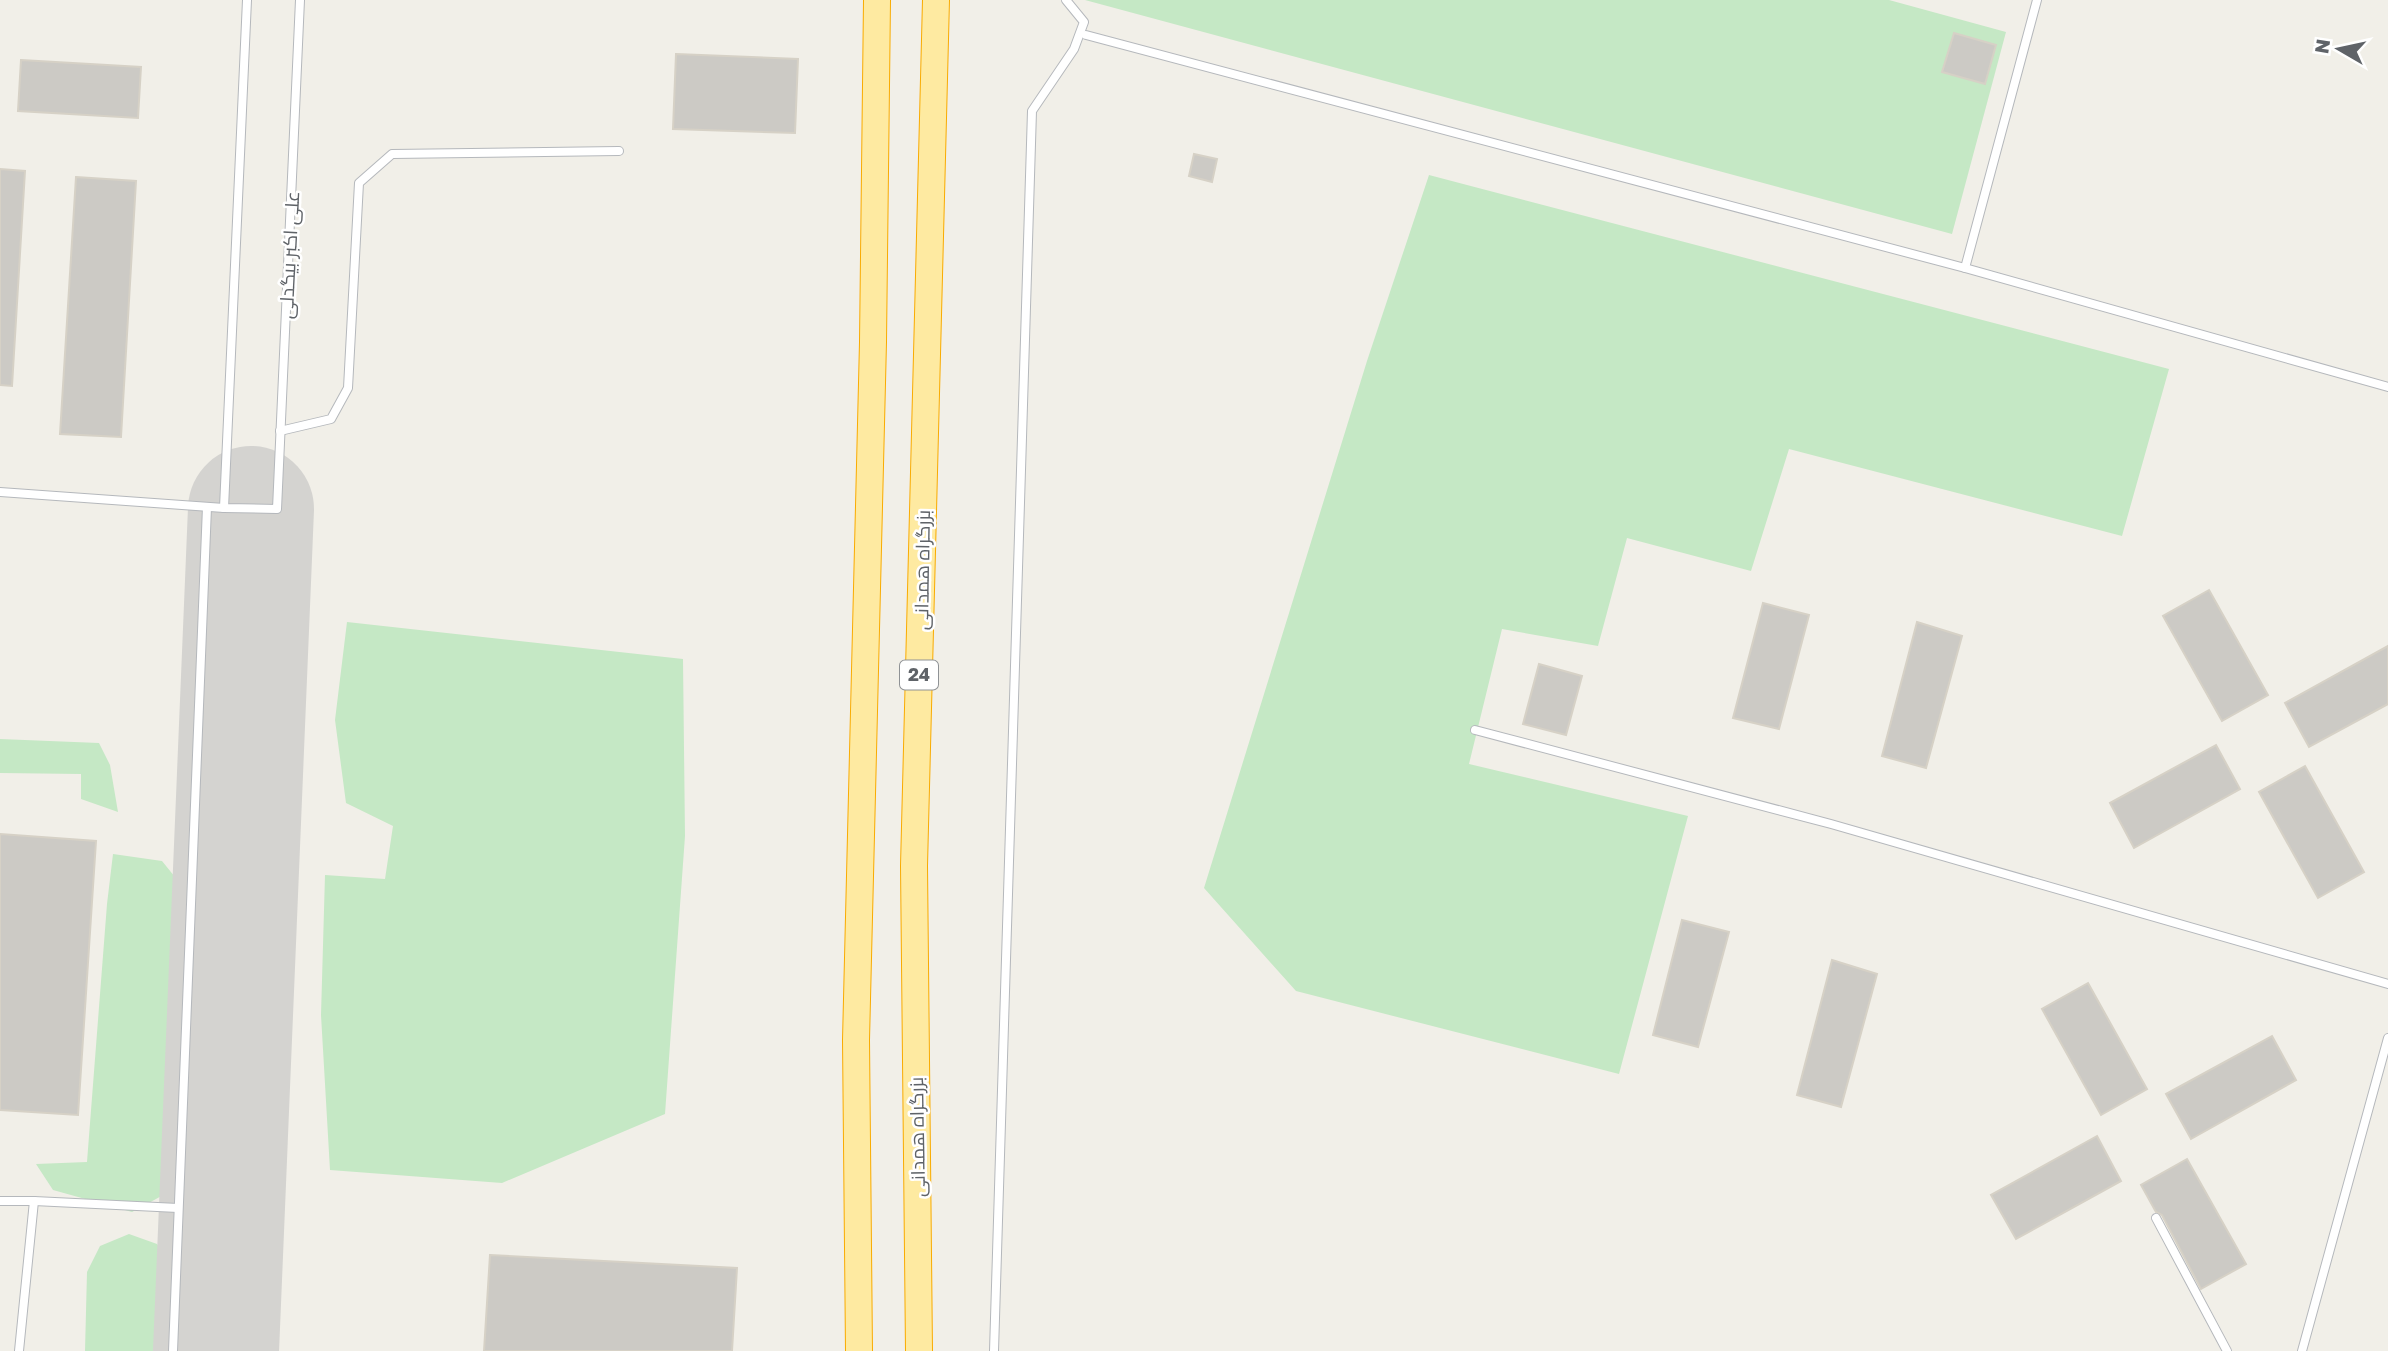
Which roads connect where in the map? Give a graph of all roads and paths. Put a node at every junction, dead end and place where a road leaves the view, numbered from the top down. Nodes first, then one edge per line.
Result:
1 (247, 0) edge
2 (300, 0) edge
3 (877, 0) edge
4 (936, 0) edge
5 (1066, 0) edge
6 (2037, 0) edge
7 (1086, 35) dead end
8 (619, 151) dead end
9 (1965, 268) junction
10 (2388, 387) edge
11 (280, 431) junction
12 (0, 492) edge
13 (207, 507) junction
14 (224, 508) junction
15 (1475, 730) dead end
16 (2388, 984) edge
17 (2388, 1038) edge
18 (0, 1201) edge
19 (34, 1201) junction
20 (178, 1208) junction
21 (2156, 1218) dead end
22 (19, 1351) edge
23 (173, 1351) edge
24 (859, 1351) edge
25 (919, 1351) edge
26 (993, 1351) edge
27 (2227, 1351) edge
28 (2302, 1351) edge

1 - 14 lane
2 - 11 lane, علی اکبر بیگدلی
3 - 24 highway
4 - 25 highway, بزرگراه همدانی / 24
5 - 26 lane
6 - 9 lane
7 - 9 lane
8 - 11 lane
9 - 10 lane
11 - 14 lane, علی اکبر بیگدلی
12 - 13 lane
13 - 14 lane
13 - 20 lane
15 - 16 lane
17 - 28 lane
18 - 19 lane
19 - 20 lane
19 - 22 lane
20 - 23 lane
21 - 27 lane

